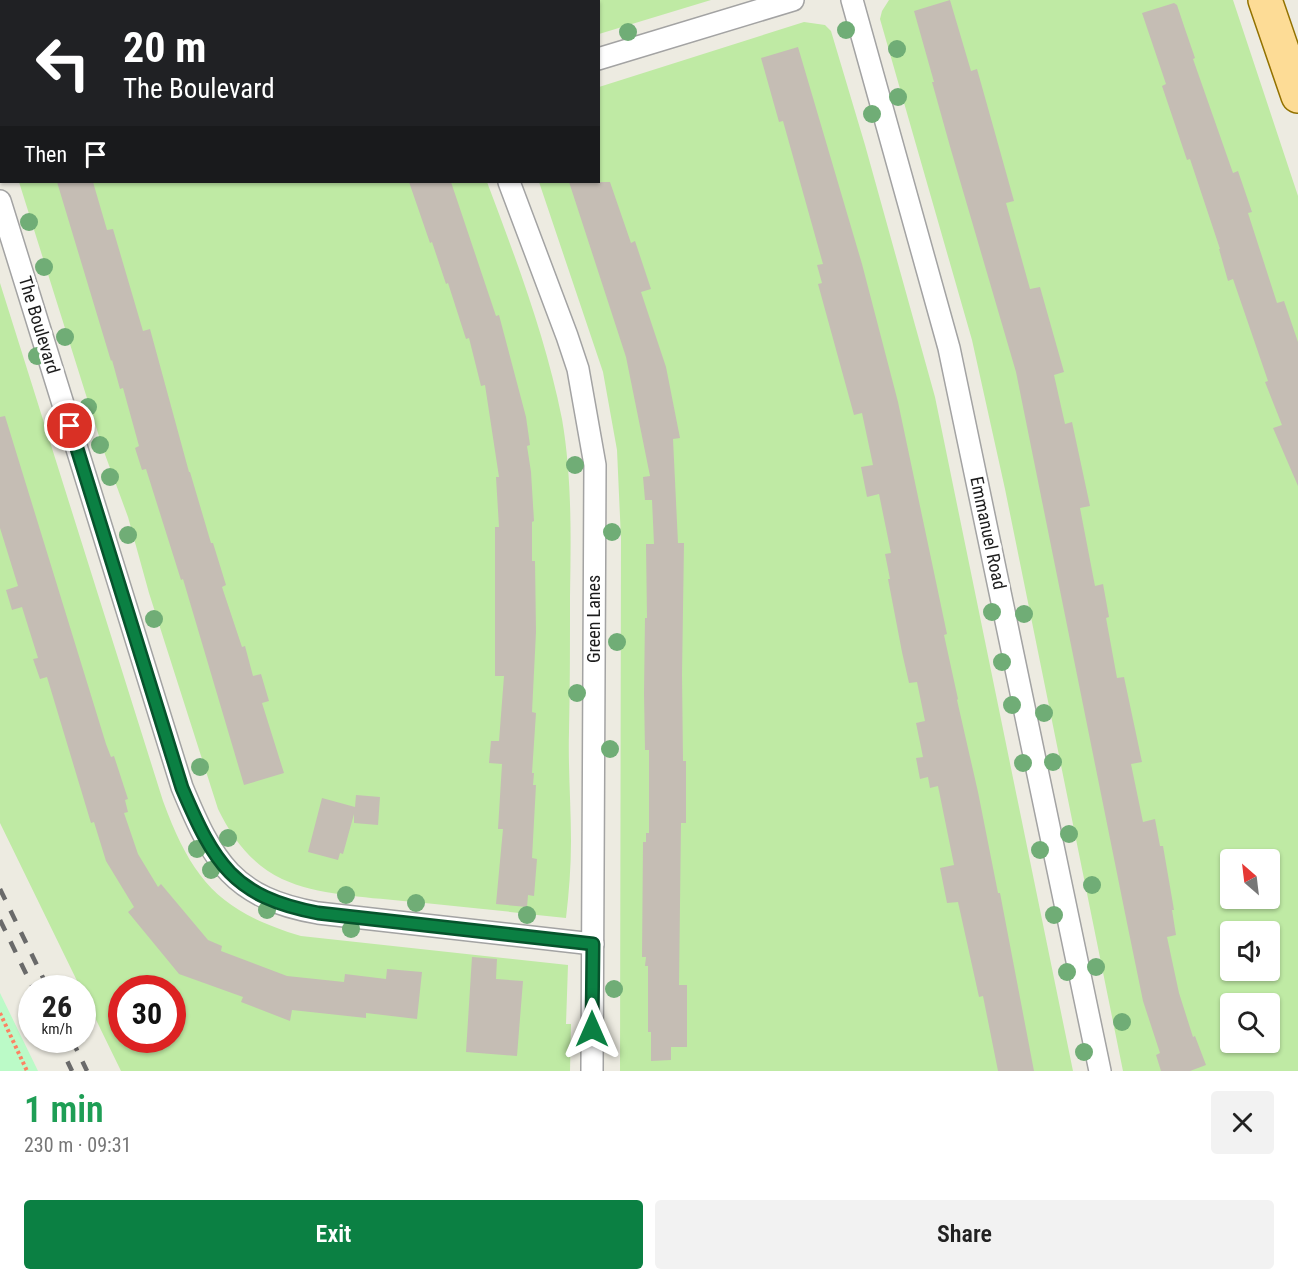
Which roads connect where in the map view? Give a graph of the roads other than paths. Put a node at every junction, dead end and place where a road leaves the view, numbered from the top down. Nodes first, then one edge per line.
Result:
1 (793, 0) edge
2 (852, 0) edge
3 (1265, 0) edge
4 (600, 58) edge
5 (1298, 96) edge
6 (509, 183) edge
7 (0, 201) edge
8 (593, 944) junction
9 (592, 1071) edge
10 (1100, 1071) edge

1 - 4 street
2 - 10 street, Emmanuel Road
3 - 5 main road
6 - 8 street, Green Lanes
7 - 8 street, The Boulevard
8 - 9 street, Green Lanes

